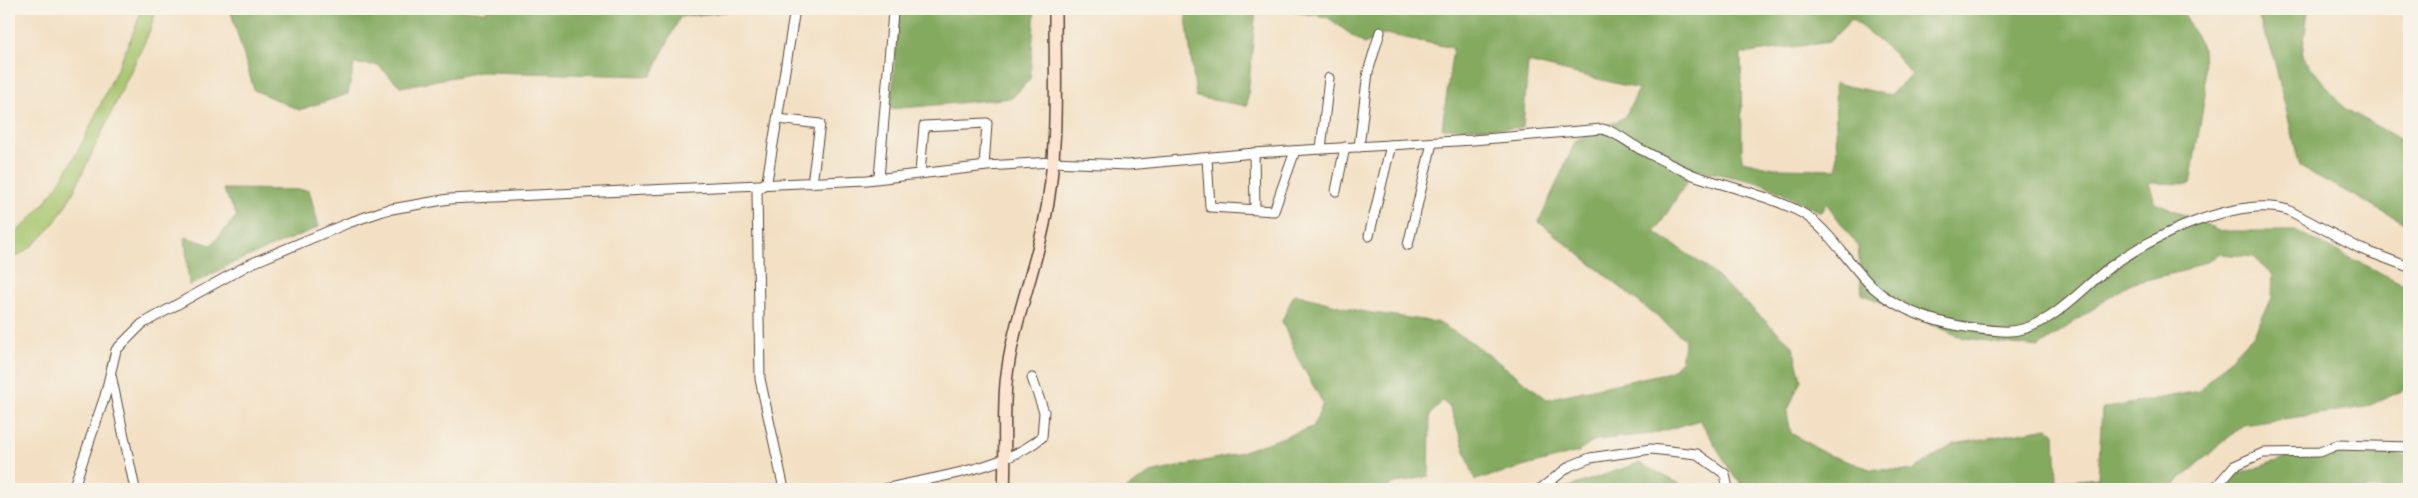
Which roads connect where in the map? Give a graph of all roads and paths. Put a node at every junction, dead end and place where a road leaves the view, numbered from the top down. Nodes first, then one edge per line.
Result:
1 (794, 9) edge
2 (1055, 9) edge
3 (893, 12) dead end
4 (1380, 32) dead end
5 (1329, 78) dead end
6 (778, 119) junction
7 (1432, 142) junction
8 (1391, 145) junction
9 (1359, 147) junction
10 (1344, 148) junction
11 (1321, 149) junction
12 (1295, 151) junction
13 (1254, 153) junction
14 (1206, 158) junction
15 (1052, 162) junction
16 (984, 166) junction
17 (920, 173) junction
18 (879, 178) junction
19 (812, 183) junction
20 (761, 186) junction
21 (1336, 191) dead end
22 (1255, 209) junction
23 (1369, 236) dead end
24 (1408, 245) dead end
25 (2409, 267) edge
26 (111, 373) junction
27 (1032, 378) dead end
28 (2409, 447) edge
29 (1006, 460) junction
30 (73, 489) edge
31 (135, 489) edge
32 (784, 489) edge
33 (884, 489) edge
34 (1004, 489) edge
35 (1540, 489) edge
36 (1728, 489) edge
37 (2214, 489) edge

1 - 6 street
2 - 15 street
3 - 18 street
4 - 9 street
5 - 11 street
6 - 19 street
6 - 20 street
7 - 8 street
7 - 24 street
7 - 25 street
8 - 9 street
8 - 23 street
9 - 10 street
10 - 11 street
10 - 21 street
11 - 12 street
12 - 13 street
12 - 22 street
13 - 14 street
13 - 22 street
14 - 15 street
14 - 22 street
15 - 16 street
15 - 29 street
16 - 17 street
16 - 17 street
17 - 18 street
18 - 19 street
19 - 20 street
20 - 26 street
20 - 32 street
26 - 30 street
26 - 31 street
27 - 29 street
28 - 37 street
29 - 33 street
29 - 34 street
35 - 36 street

